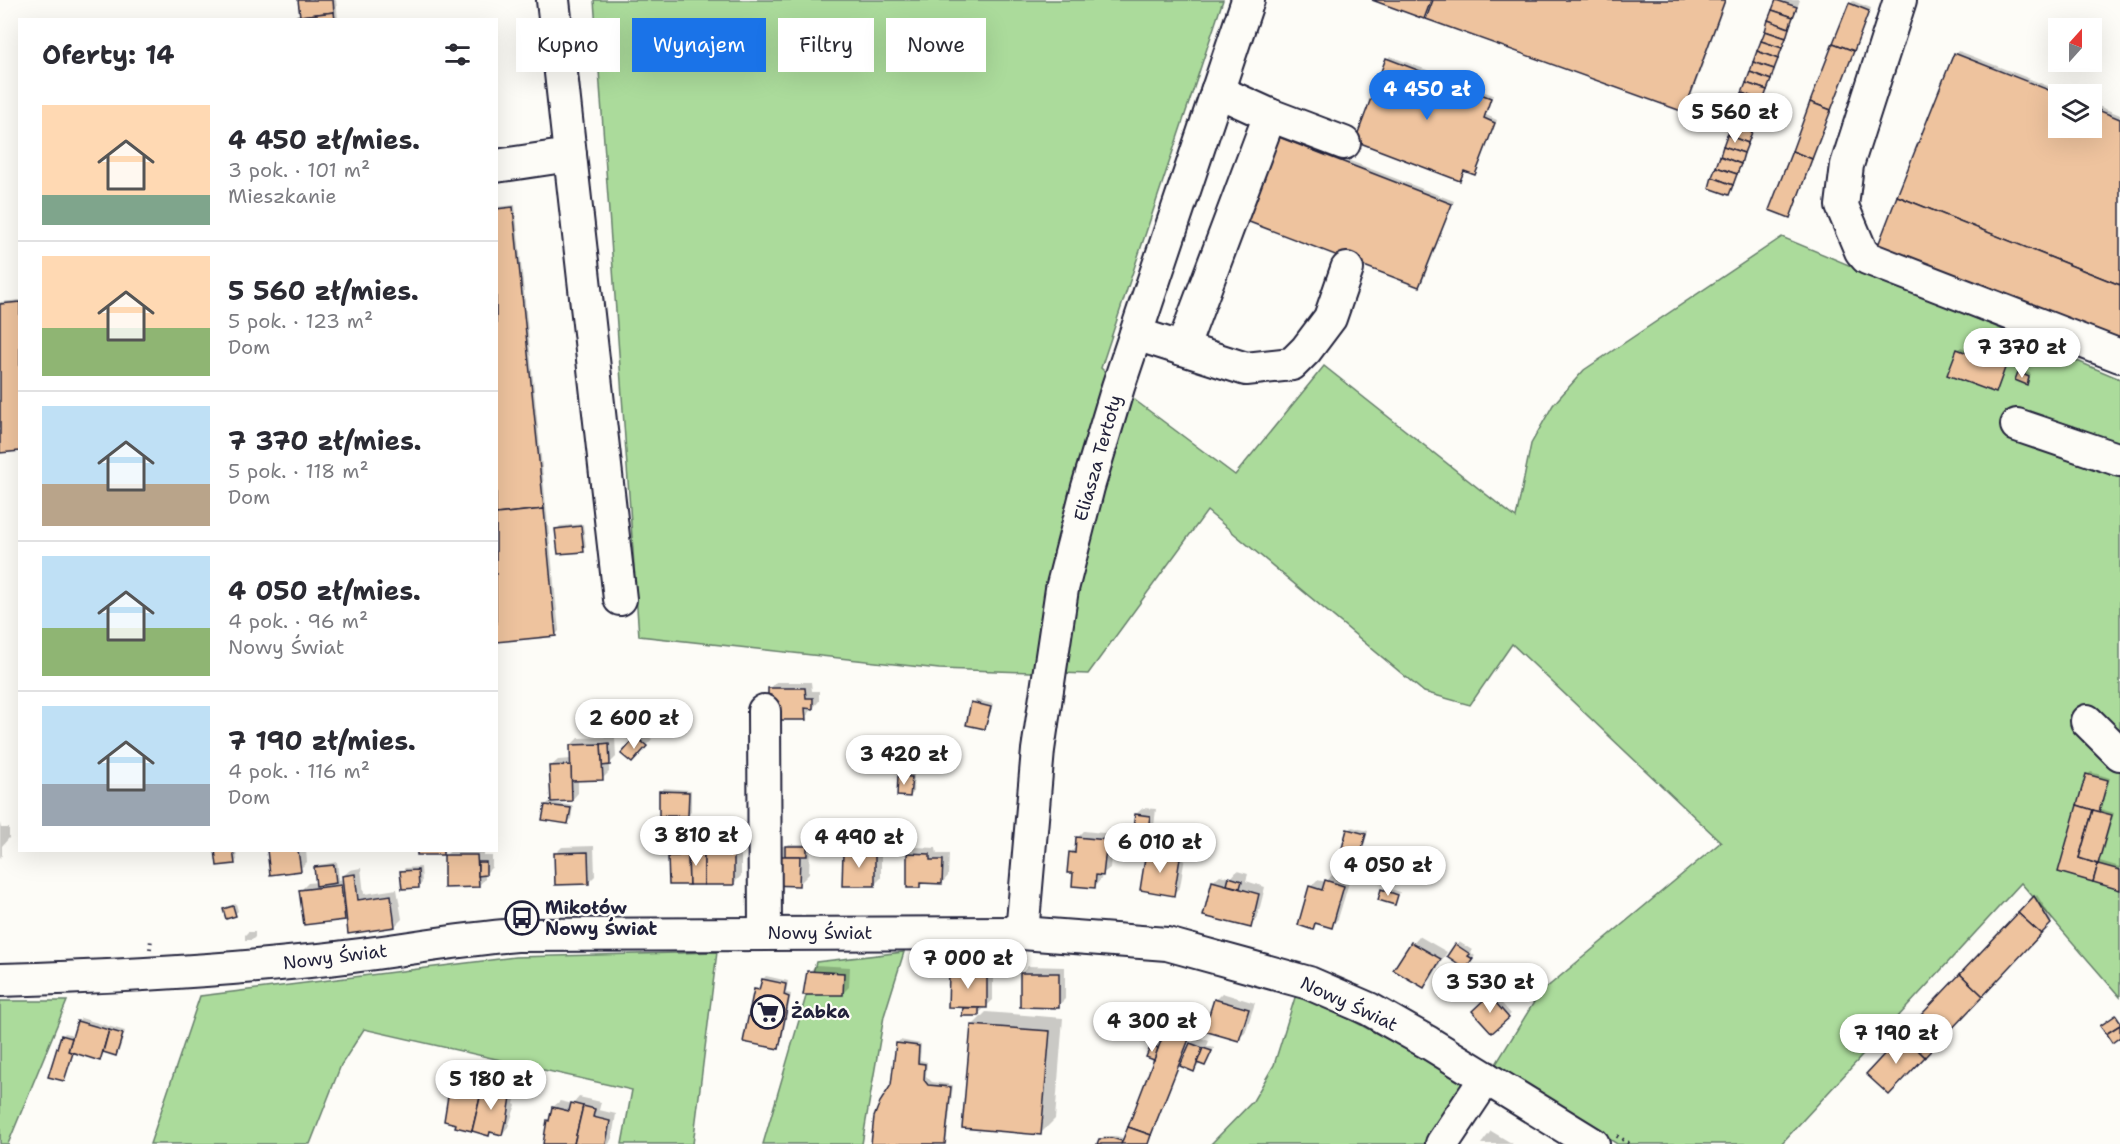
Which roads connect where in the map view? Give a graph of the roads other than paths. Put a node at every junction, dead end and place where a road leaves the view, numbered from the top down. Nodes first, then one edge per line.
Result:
1 (553, 0) edge
2 (1248, 0) edge
3 (1900, 0) edge
4 (1217, 91) junction
5 (1270, 115) junction
6 (1344, 143) dead end
7 (570, 155) junction
8 (498, 166) edge
9 (1347, 269) dead end
10 (1136, 334) junction
11 (1182, 349) junction
12 (2120, 356) edge
13 (2017, 425) dead end
14 (2120, 460) edge
15 (620, 599) dead end
16 (764, 711) dead end
17 (2087, 721) dead end
18 (2120, 754) edge
19 (1022, 933) junction
20 (765, 934) junction
21 (0, 980) edge
22 (1486, 1078) junction
23 (1442, 1144) edge
24 (1593, 1144) edge

1 - 7 street
2 - 4 street, Eliasza Tertoły
3 - 12 street
4 - 5 street
4 - 10 street, Eliasza Tertoły
5 - 6 street
5 - 11 street
7 - 8 street
7 - 15 street
9 - 11 street
10 - 11 street
10 - 19 street, Eliasza Tertoły
13 - 14 street
16 - 20 street
17 - 18 street
19 - 20 street, Nowy Świat
19 - 22 street, Nowy Świat
20 - 21 street, Nowy Świat
22 - 23 street
22 - 24 street, Nowy Świat

